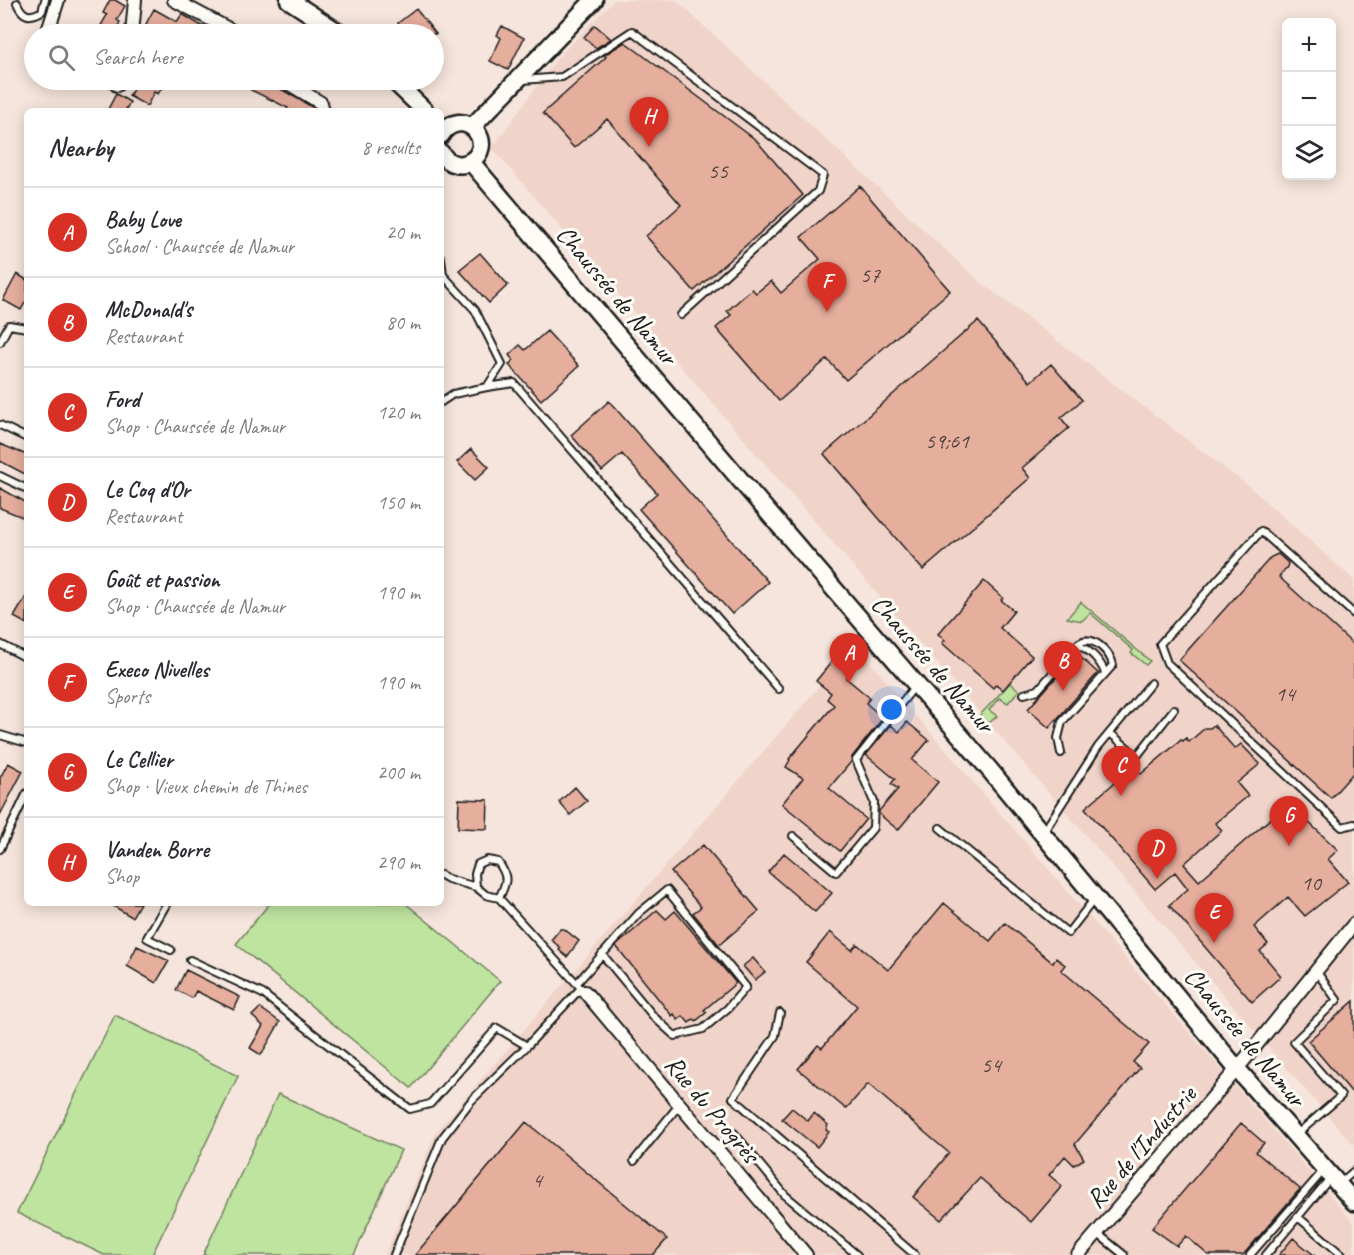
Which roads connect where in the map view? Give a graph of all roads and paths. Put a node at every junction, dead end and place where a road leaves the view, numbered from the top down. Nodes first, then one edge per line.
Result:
1 (45, 0) edge
2 (58, 0) edge
3 (135, 0) edge
4 (174, 0) edge
5 (289, 0) edge
6 (594, 0) edge
7 (17, 3) dead end
8 (50, 24) edge
9 (133, 24) edge
10 (219, 24) edge
11 (326, 24) edge
12 (518, 81) junction
13 (300, 90) edge
14 (403, 90) edge
15 (322, 108) edge
16 (422, 108) edge
17 (472, 127) junction
18 (444, 130) edge
19 (444, 160) edge
20 (471, 162) junction
21 (444, 277) edge
22 (681, 315) dead end
23 (24, 328) edge
24 (0, 342) edge
25 (487, 387) junction
26 (444, 400) edge
27 (0, 425) edge
28 (24, 437) edge
29 (0, 476) edge
30 (24, 488) edge
31 (1354, 614) edge
32 (0, 644) edge
33 (1077, 645) junction
34 (24, 656) edge
35 (1105, 674) junction
36 (1151, 683) dead end
37 (916, 684) junction
38 (779, 689) dead end
39 (1024, 694) dead end
40 (1174, 710) dead end
41 (1110, 733) junction
42 (0, 735) edge
43 (24, 742) edge
44 (1061, 753) dead end
45 (24, 799) edge
46 (1354, 824) edge
47 (940, 828) dead end
48 (1043, 834) junction
49 (794, 836) dead end
50 (0, 849) edge
51 (444, 877) edge
52 (476, 887) junction
53 (499, 898) junction
54 (1095, 898) junction
55 (165, 906) edge
56 (1354, 924) edge
57 (171, 950) dead end
58 (602, 954) junction
59 (190, 960) dead end
60 (1316, 971) junction
61 (581, 987) junction
62 (780, 1013) dead end
63 (527, 1046) junction
64 (1238, 1069) junction
65 (679, 1105) junction
66 (734, 1133) dead end
67 (1296, 1136) junction
68 (634, 1161) dead end
69 (1354, 1171) edge
70 (1332, 1177) junction
71 (1354, 1202) edge
72 (1298, 1217) junction
73 (1097, 1233) junction
74 (394, 1255) edge
75 (806, 1255) edge
76 (857, 1255) edge
77 (915, 1255) edge
78 (1078, 1255) edge
79 (1124, 1255) edge
80 (1250, 1255) edge
81 (1266, 1255) edge
82 (1342, 1255) edge

1 - 7 lane
2 - 8 street
3 - 9 street
4 - 10 street
5 - 11 main road
6 - 12 main road
12 - 17 main road
12 - 22 lane
13 - 15 street
14 - 16 main road
17 - 18 main road
17 - 20 main road
19 - 20 main road
20 - 37 main road, Chaussée de Namur
21 - 25 lane
23 - 24 lane
25 - 26 lane
25 - 38 lane
27 - 28 lane
29 - 30 lane
31 - 46 lane
32 - 34 lane
33 - 35 lane
33 - 35 lane
33 - 39 lane
35 - 44 lane
36 - 41 lane
37 - 48 main road, Chaussée de Namur
37 - 49 lane
40 - 41 lane
41 - 48 lane
42 - 43 lane
45 - 50 lane
47 - 54 lane
48 - 54 main road, Chaussée de Namur
51 - 52 lane
52 - 53 lane
52 - 53 lane
53 - 61 lane
54 - 64 main road, Chaussée de Namur
55 - 57 lane
56 - 60 street, Rue de l'Industrie
58 - 58 lane
58 - 61 lane
59 - 63 lane
60 - 64 street, Rue de l'Industrie
60 - 67 lane
61 - 63 lane
61 - 65 street, Rue du Progrès
62 - 77 lane
63 - 74 lane
64 - 67 main road, Chaussée de Namur
64 - 73 street, Rue de l'Industrie
65 - 68 lane
65 - 75 street, Rue du Progrès
66 - 76 lane
67 - 70 main road, Chaussée de Namur
69 - 70 lane
70 - 71 main road, Chaussée de Namur
70 - 72 lane
70 - 80 lane
72 - 81 lane
72 - 82 lane
73 - 78 street, Rue de l'Industrie
73 - 79 lane

